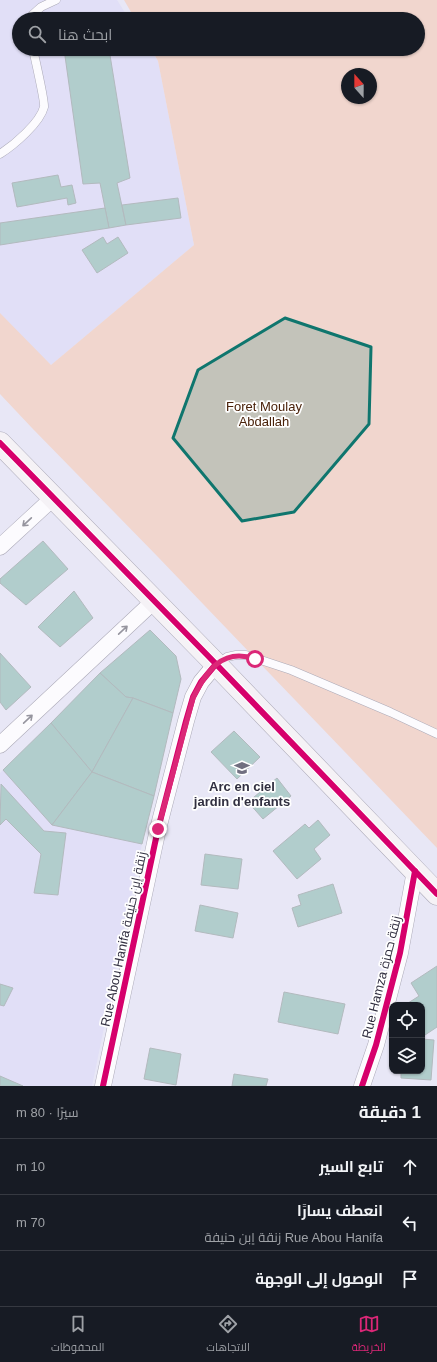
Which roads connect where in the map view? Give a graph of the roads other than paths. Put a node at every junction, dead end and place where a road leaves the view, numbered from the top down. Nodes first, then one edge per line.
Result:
1 (56, 0) edge
2 (35, 12) edge
3 (34, 56) edge
4 (0, 154) edge
5 (0, 443) edge
6 (53, 498) junction
7 (0, 547) edge
8 (154, 601) junction
9 (216, 664) junction
10 (437, 734) edge
11 (0, 745) edge
12 (415, 871) junction
13 (437, 894) edge
14 (103, 1086) edge
15 (362, 1086) edge

1 - 2 lane
3 - 4 lane
5 - 6 street
6 -> 7 street
6 - 8 street
8 - 9 street
11 -> 8 street
9 - 10 lane
9 - 12 street
9 - 14 street, Rue Abou Hanifa زنقة اٍبن حنيفة
12 - 13 street
12 - 15 street, Rue Hamza زنقة حمزة

